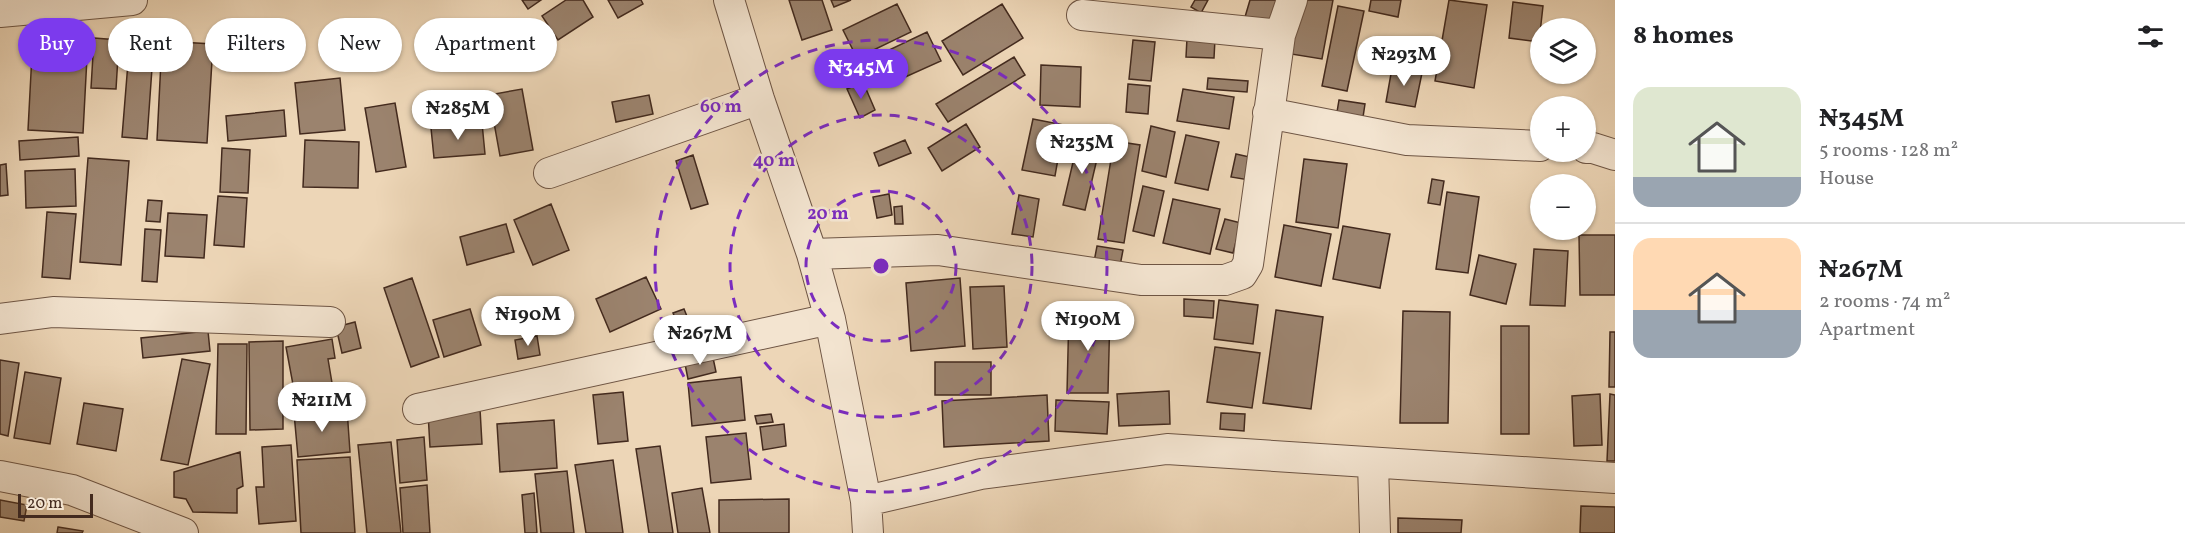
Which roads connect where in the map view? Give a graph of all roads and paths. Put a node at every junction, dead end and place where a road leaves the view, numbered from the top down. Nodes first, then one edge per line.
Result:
1 (132, 0) edge
2 (729, 0) edge
3 (1292, 0) edge
4 (0, 12) edge
5 (1082, 15) dead end
6 (1280, 35) junction
7 (759, 99) junction
8 (1269, 113) junction
9 (1530, 146) edge
10 (1596, 150) edge
11 (1615, 155) edge
12 (549, 173) dead end
13 (812, 254) junction
14 (0, 319) edge
15 (830, 319) junction
16 (330, 322) dead end
17 (418, 409) dead end
18 (1372, 463) junction
19 (0, 476) edge
20 (1615, 478) edge
21 (866, 501) junction
22 (183, 533) edge
23 (868, 533) edge
24 (1374, 533) edge

1 - 4 street
2 - 7 street
3 - 6 street
5 - 6 street
6 - 8 street
7 - 12 street
7 - 13 street
8 - 9 street
8 - 13 street
10 - 11 street
13 - 15 street
14 - 16 street
15 - 17 street
15 - 21 street
18 - 20 street
18 - 21 street
18 - 24 street
19 - 22 street
21 - 23 street

